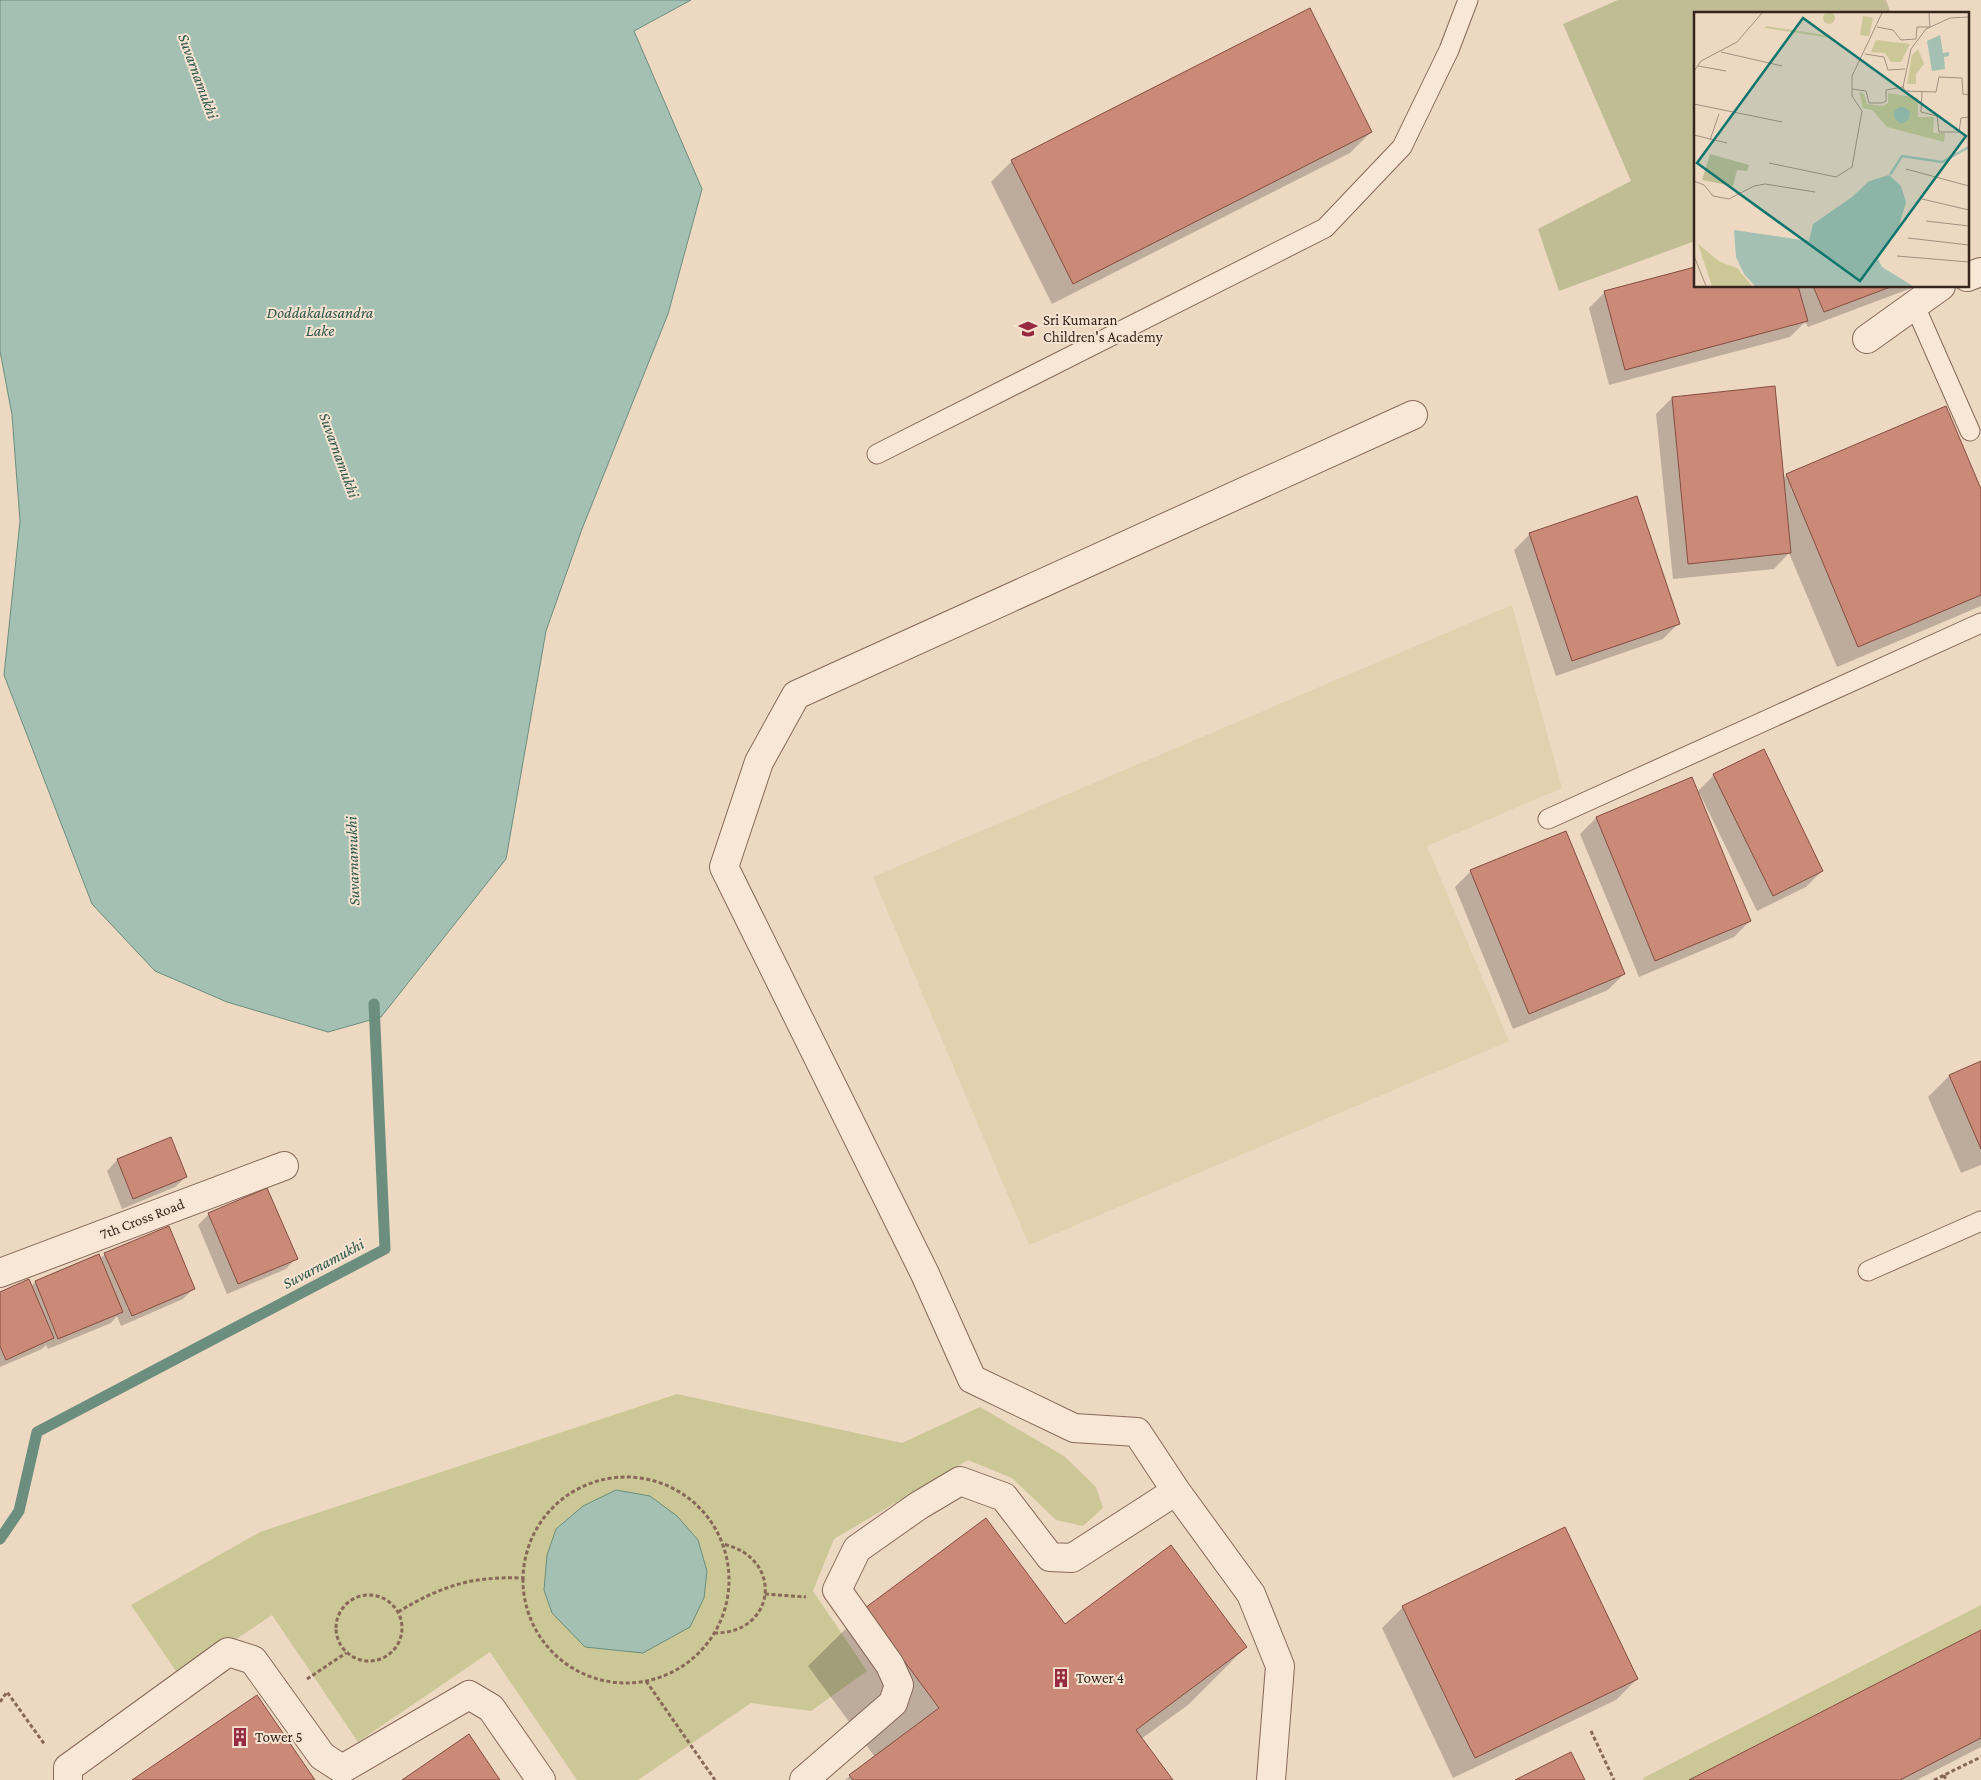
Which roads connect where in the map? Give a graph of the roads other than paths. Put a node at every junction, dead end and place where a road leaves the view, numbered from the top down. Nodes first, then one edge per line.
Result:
1 (1468, 0) edge
2 (1981, 272) edge
3 (1968, 277) edge
4 (1938, 288) edge
5 (1914, 304) junction
6 (1866, 339) dead end
7 (1412, 415) dead end
8 (1970, 431) dead end
9 (877, 454) dead end
10 (1981, 623) edge
11 (1548, 819) dead end
12 (284, 1166) dead end
13 (1981, 1222) edge
14 (1868, 1271) dead end
15 (0, 1273) edge
16 (1176, 1491) junction
17 (68, 1780) edge
18 (541, 1780) edge
19 (804, 1780) edge
20 (1271, 1780) edge

1 - 9 lane
2 - 3 street
4 - 5 street
5 - 6 street
5 - 8 lane
7 - 16 street
10 - 11 lane
12 - 15 street, 7th Cross Road
13 - 14 lane
16 - 19 street
16 - 20 street
17 - 18 street

